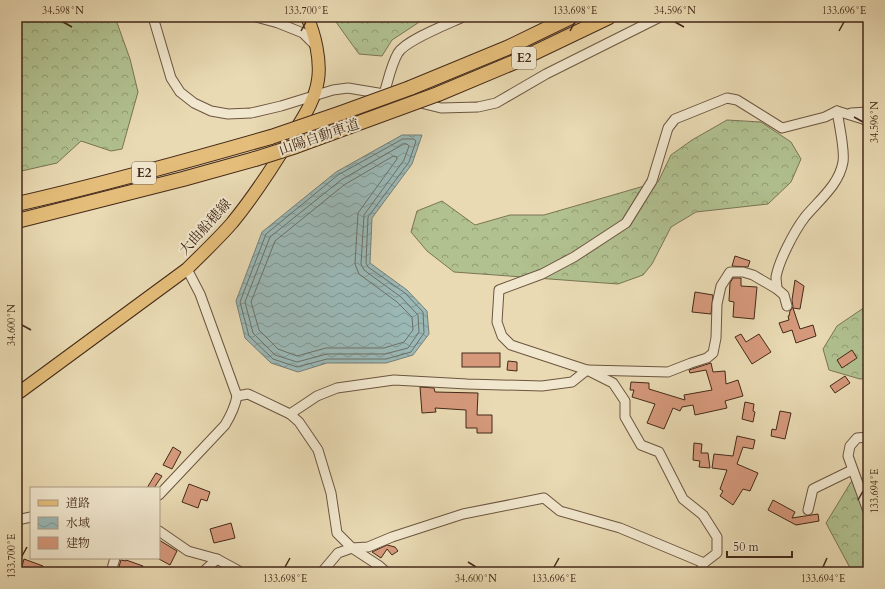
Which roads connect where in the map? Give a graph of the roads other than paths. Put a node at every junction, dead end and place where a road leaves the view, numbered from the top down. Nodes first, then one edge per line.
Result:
1 (153, 17) edge
2 (256, 17) edge
3 (307, 17) edge
4 (463, 17) edge
5 (572, 17) edge
6 (608, 17) edge
7 (660, 17) edge
8 (316, 46) junction
9 (384, 94) junction
10 (314, 97) junction
11 (841, 112) junction
12 (868, 112) edge
13 (868, 122) edge
14 (17, 204) edge
15 (17, 220) edge
16 (187, 268) junction
17 (777, 289) junction
18 (787, 306) dead end
19 (587, 370) junction
20 (17, 394) edge
21 (236, 396) junction
22 (290, 414) junction
23 (868, 437) edge
24 (852, 470) junction
25 (160, 494) edge
26 (808, 510) dead end
27 (868, 511) edge
28 (30, 517) edge
29 (17, 520) edge
30 (160, 532) edge
31 (352, 548) junction
32 (115, 559) edge
33 (217, 559) junction
34 (704, 563) junction
35 (868, 568) edge
36 (111, 572) edge
37 (203, 572) edge
38 (241, 572) edge
39 (322, 572) edge
40 (386, 572) edge
41 (700, 572) edge
42 (866, 572) edge

1 - 10 street
2 - 8 street
3 - 8 main road, 大曲船穂線
4 - 9 street
5 - 14 highway, 山陽自動車道 / E2, bridge
6 - 15 highway, 山陽自動車道 / E2, bridge
7 - 9 street
8 - 10 main road, 大曲船穂線
9 - 10 street
10 - 16 main road, 大曲船穂線
11 - 12 street
11 - 13 street
11 - 17 street
11 - 19 street
16 - 20 main road, 大曲船穂線
16 - 21 street
17 - 18 street
17 - 19 street
19 - 22 street
19 - 34 street
21 - 22 street
21 - 25 street
22 - 31 street
23 - 24 street
24 - 26 street
24 - 27 street
28 - 29 street
30 - 33 street
31 - 34 street
31 - 39 street
31 - 40 street
32 - 36 street
33 - 37 street
33 - 38 street
34 - 41 street
35 - 42 street

